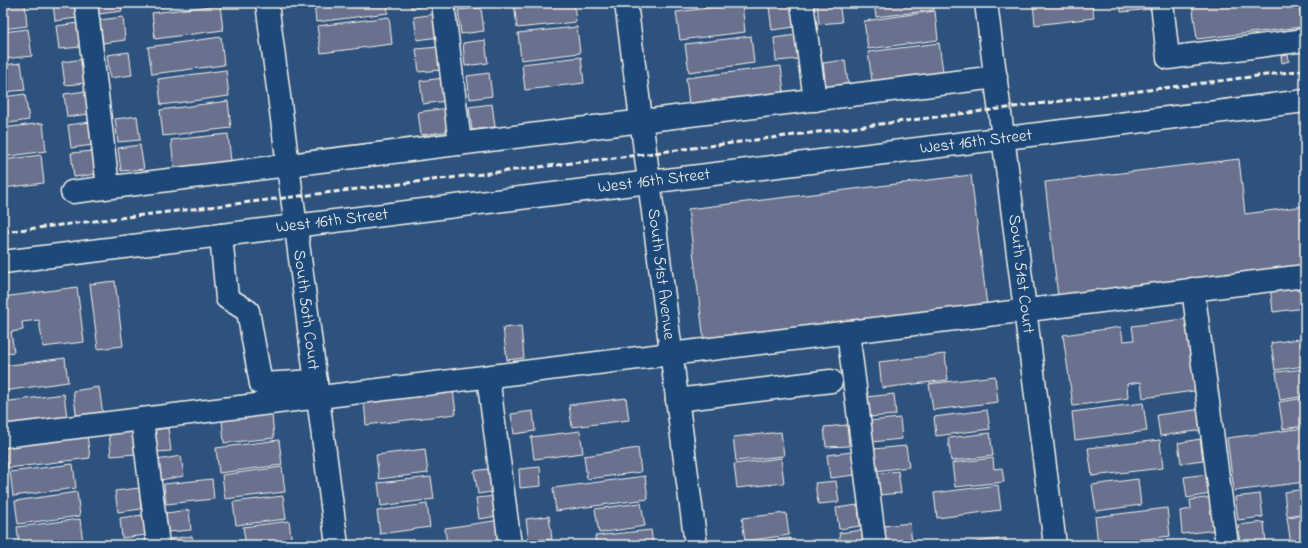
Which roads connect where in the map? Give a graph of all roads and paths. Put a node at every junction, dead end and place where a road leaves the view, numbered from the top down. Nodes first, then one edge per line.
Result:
1 (86, 3) edge
2 (267, 3) edge
3 (443, 3) edge
4 (626, 3) edge
5 (802, 3) edge
6 (986, 3) edge
7 (1162, 3) edge
8 (1305, 40) edge
9 (996, 77) junction
10 (815, 100) junction
11 (1305, 101) edge
12 (641, 121) junction
13 (1003, 138) junction
14 (460, 144) junction
15 (288, 165) junction
16 (649, 182) junction
17 (108, 188) junction
18 (72, 192) dead end
19 (296, 226) junction
20 (221, 235) junction
21 (3, 262) edge
22 (1305, 276) edge
23 (1193, 289) junction
24 (1025, 310) junction
25 (848, 332) junction
26 (671, 354) junction
27 (488, 376) junction
28 (831, 381) dead end
29 (317, 389) junction
30 (677, 400) junction
31 (142, 419) junction
32 (3, 436) edge
33 (158, 545) edge
34 (337, 545) edge
35 (510, 545) edge
36 (696, 545) edge
37 (875, 545) edge
38 (1055, 545) edge
39 (1227, 545) edge

1 - 17 street
2 - 15 street, South 50th Court
3 - 14 street
4 - 12 street, South 51st Avenue
5 - 10 street
6 - 9 street, South 51st Court
7 - 8 street
9 - 10 street
9 - 13 street, South 51st Court
10 - 12 street
11 - 13 street, West 16th Street
12 - 14 street
12 - 16 street, South 51st Avenue
13 - 16 street, West 16th Street
13 - 24 street, South 51st Court
14 - 15 street
15 - 17 street
15 - 19 street, South 50th Court
16 - 19 street, West 16th Street
16 - 26 street, South 51st Avenue
17 - 18 street
19 - 20 street, West 16th Street
19 - 29 street, South 50th Court
20 - 21 street, West 16th Street
20 - 29 street
22 - 23 street
23 - 24 street
23 - 39 street
24 - 25 street
24 - 38 street, South 51st Court
25 - 26 street
25 - 37 street
26 - 27 street
26 - 30 street, South 51st Avenue
27 - 29 street
27 - 35 street
28 - 30 street
29 - 31 street
29 - 34 street, South 50th Court
30 - 36 street, South 51st Avenue
31 - 32 street
31 - 33 street

